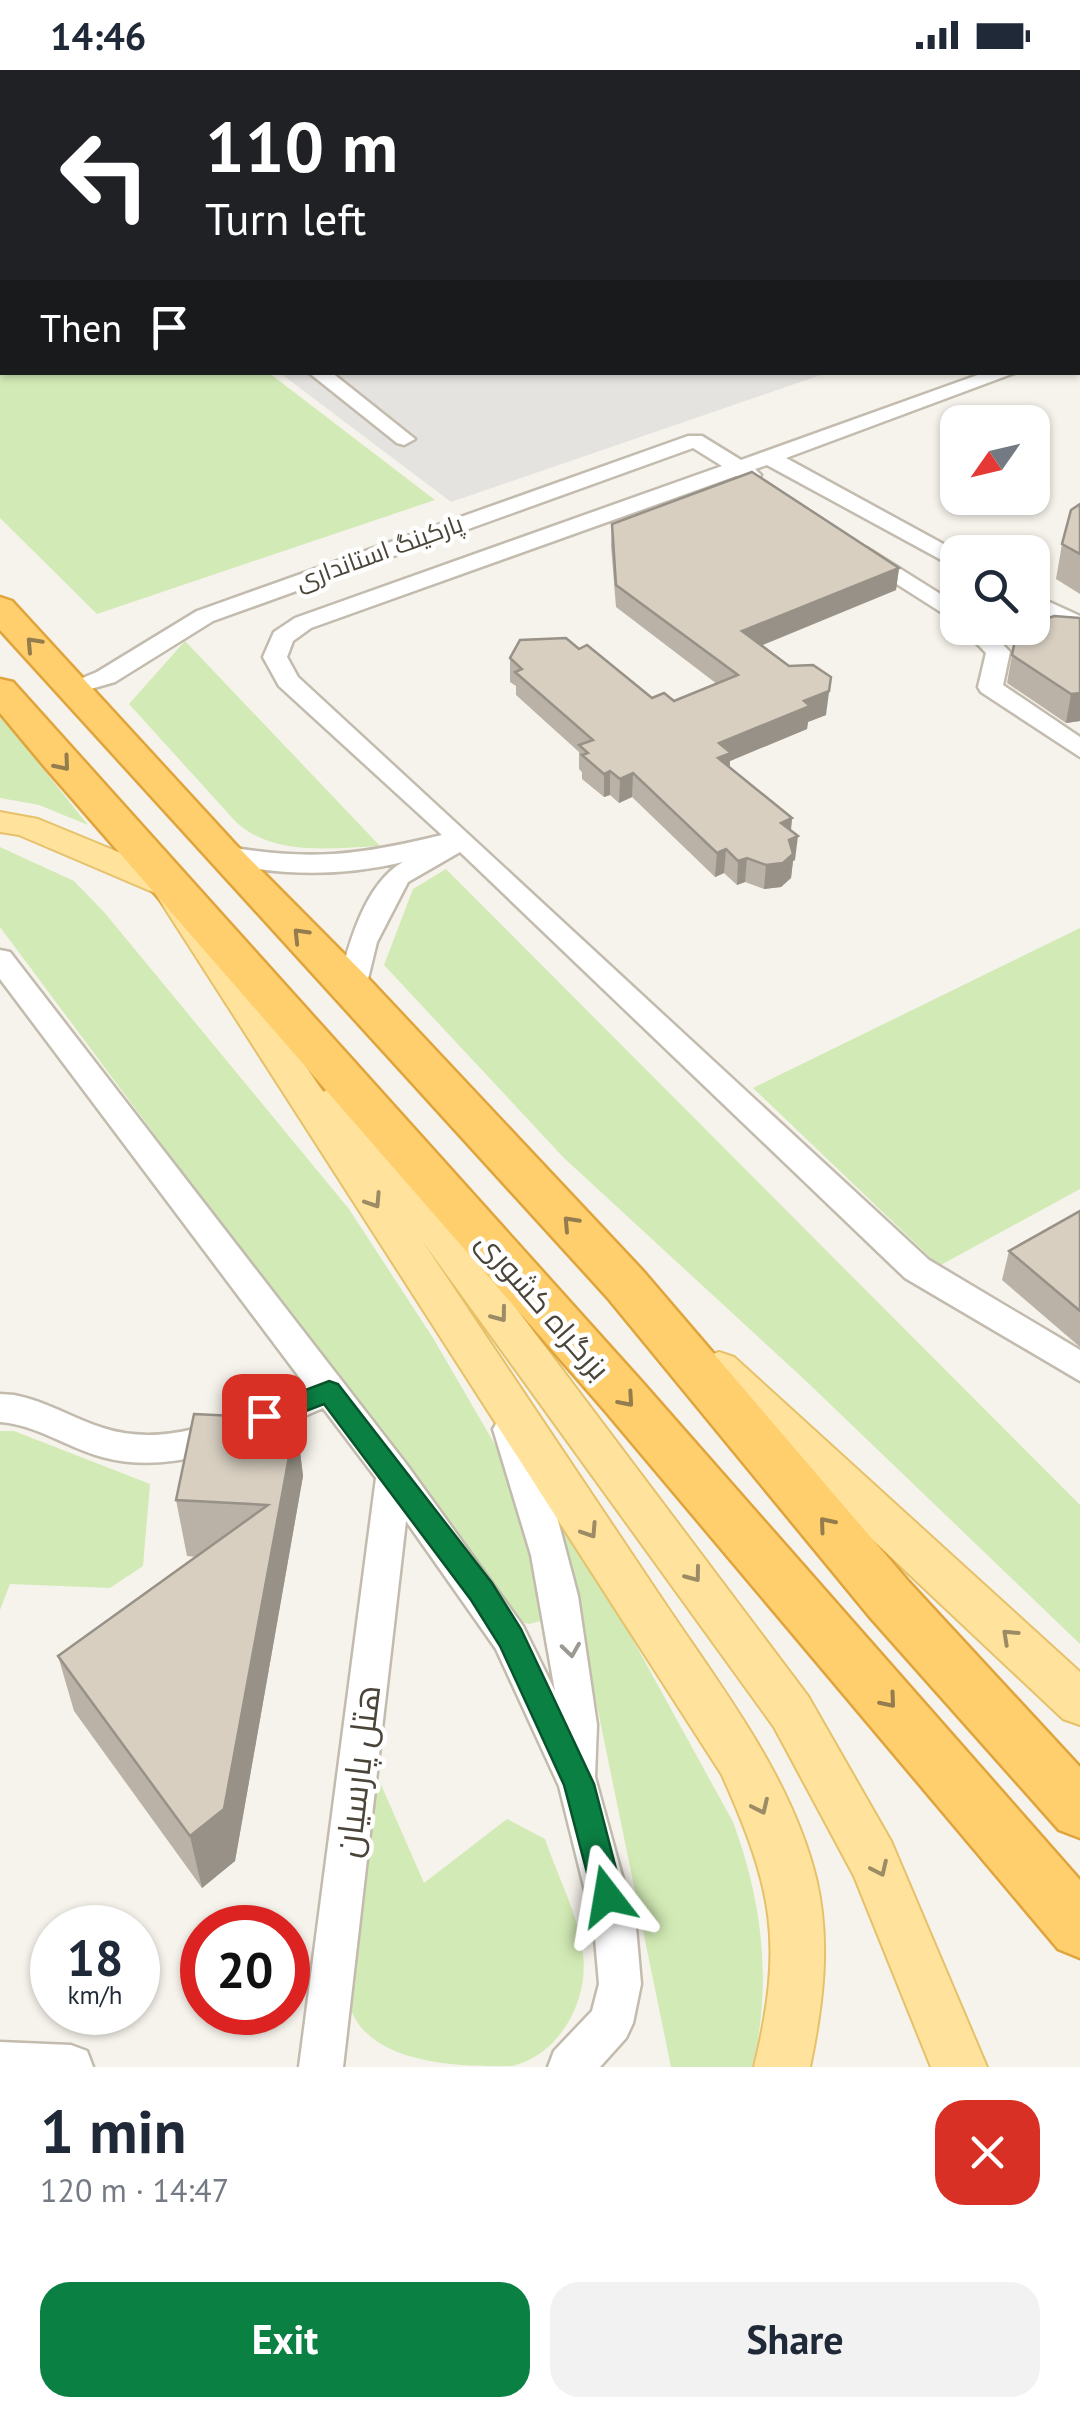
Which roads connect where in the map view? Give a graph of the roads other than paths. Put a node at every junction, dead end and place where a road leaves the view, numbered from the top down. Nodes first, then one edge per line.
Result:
1 (322, 375) edge
2 (998, 375) edge
3 (404, 439) dead end
4 (767, 456) junction
5 (738, 467) junction
6 (768, 488) edge
7 (846, 540) edge
8 (940, 552) edge
9 (940, 568) edge
10 (907, 581) junction
11 (940, 604) edge
12 (0, 608) edge
13 (1050, 614) edge
14 (1080, 625) edge
15 (996, 645) edge
16 (73, 687) junction
17 (0, 690) edge
18 (1080, 749) edge
19 (0, 822) edge
20 (462, 839) junction
21 (222, 854) junction
22 (166, 885) junction
23 (232, 956) junction
24 (0, 959) edge
25 (352, 987) junction
26 (625, 1284) junction
27 (1080, 1367) edge
28 (498, 1388) junction
29 (329, 1391) junction
30 (0, 1408) edge
31 (394, 1475) junction
32 (1080, 1703) edge
33 (579, 1784) junction
34 (1080, 1810) edge
35 (1080, 1928) edge
36 (0, 2064) edge
37 (71, 2067) edge
38 (321, 2067) edge
39 (570, 2067) edge
40 (782, 2067) edge
41 (960, 2067) edge

1 - 3 street
2 - 4 street
4 - 5 street
4 - 8 street
5 - 6 street
5 - 16 street, پارکینگ استانداری
5 - 20 street
7 - 10 street
9 - 10 street
10 - 11 street
16 -> 12 highway
13 - 14 street
15 - 18 street
16 - 21 highway
17 -> 22 highway, بزرگراه کشوری
19 - 22 main road
20 - 21 street
20 - 25 street
20 - 27 street
25 -> 21 highway
22 - 23 highway, بزرگراه کشوری
22 -> 28 main road
23 -> 35 highway, بزرگراه کشوری
23 -> 41 main road
24 - 29 street
26 -> 25 highway
32 -> 26 main road
34 -> 26 highway
28 -> 33 street
28 -> 40 main road
29 - 30 street
29 - 31 street
31 - 33 street
31 - 38 street, هتل پارسیان
33 - 39 street
36 - 37 street

